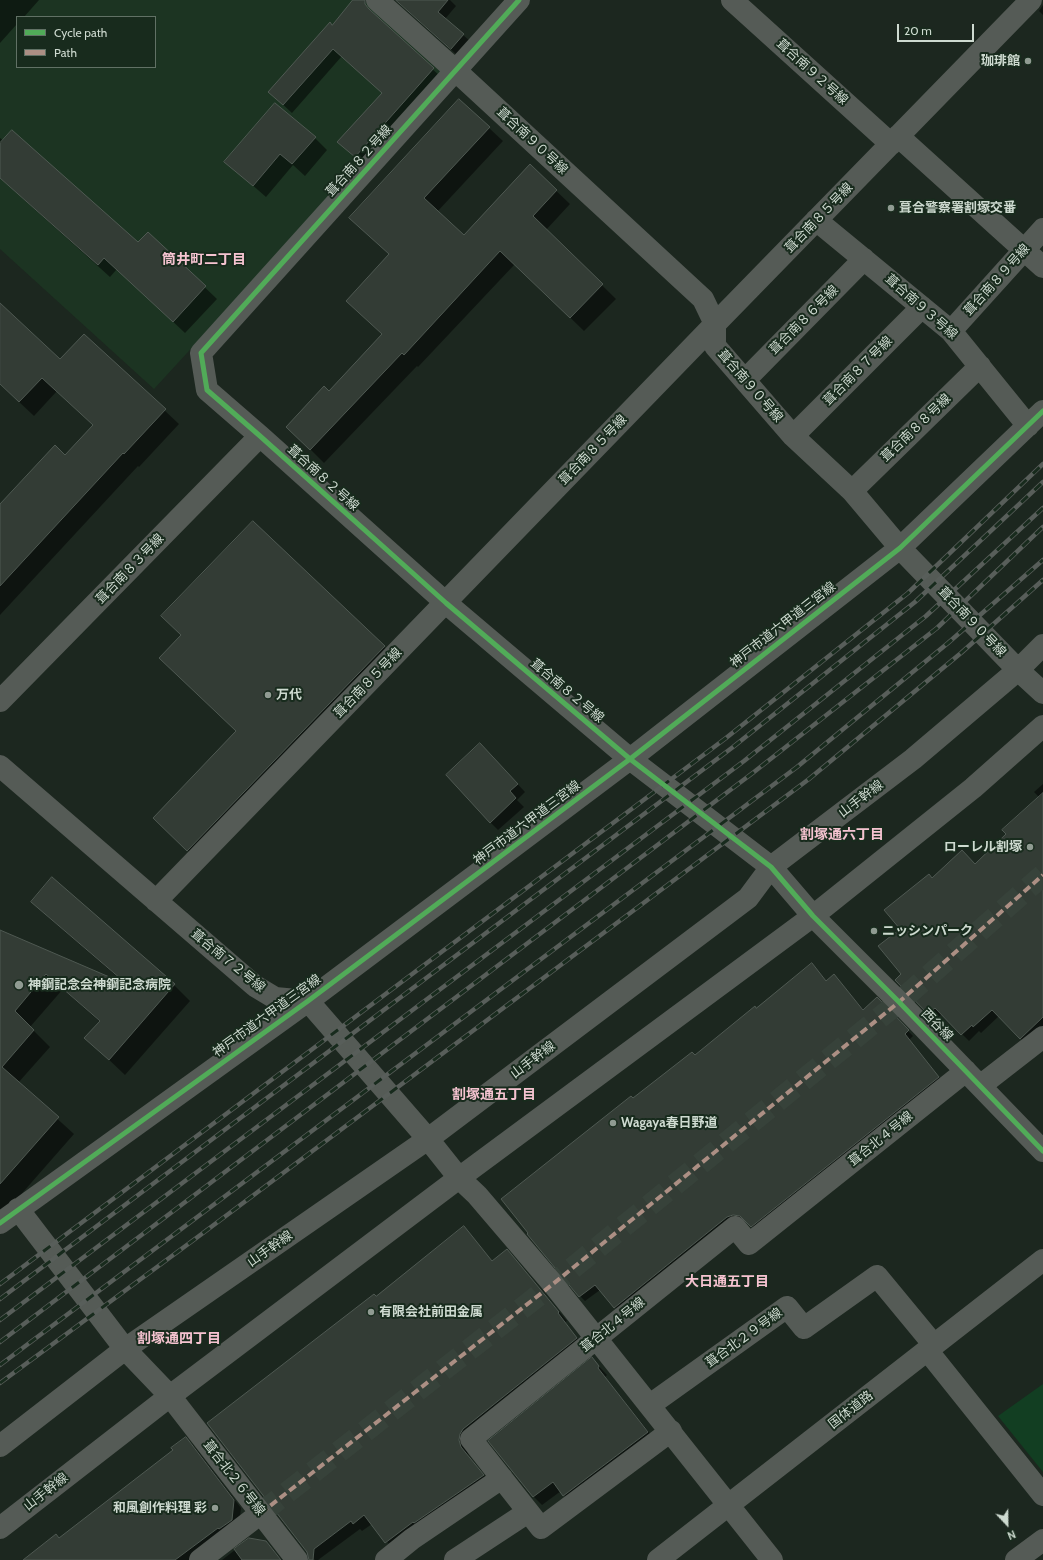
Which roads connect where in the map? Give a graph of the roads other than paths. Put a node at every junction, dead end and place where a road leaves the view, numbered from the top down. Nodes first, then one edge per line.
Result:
1 (377, 0) edge
2 (519, 0) edge
3 (732, 0) edge
4 (1032, 0) edge
5 (456, 70) junction
6 (895, 140) junction
7 (816, 220) junction
8 (1043, 229) edge
9 (1024, 250) junction
10 (864, 259) junction
11 (1043, 267) edge
12 (922, 307) junction
13 (715, 324) junction
14 (951, 330) junction
15 (980, 366) junction
16 (745, 380) junction
17 (1036, 418) edge
18 (260, 436) junction
19 (794, 436) junction
20 (852, 491) junction
21 (900, 548) junction
22 (446, 603) junction
23 (1043, 645) edge
24 (1018, 670) junction
25 (1043, 693) edge
26 (0, 701) edge
27 (1043, 726) edge
28 (630, 758) junction
29 (0, 766) edge
30 (771, 867) junction
31 (156, 901) junction
32 (813, 916) junction
33 (308, 1001) junction
34 (1043, 1037) edge
35 (973, 1079) junction
36 (428, 1139) junction
37 (1043, 1151) edge
38 (458, 1178) junction
39 (18, 1209) junction
40 (0, 1223) edge
41 (1043, 1260) edge
42 (596, 1339) junction
43 (931, 1347) junction
44 (125, 1349) junction
45 (170, 1396) junction
46 (650, 1405) junction
47 (670, 1431) junction
48 (0, 1446) edge
49 (502, 1478) junction
50 (1043, 1495) edge
51 (730, 1505) junction
52 (528, 1512) junction
53 (261, 1513) junction
54 (0, 1528) edge
55 (1043, 1540) edge
56 (200, 1560) edge
57 (297, 1560) edge
58 (386, 1560) edge
59 (455, 1560) edge
60 (658, 1560) edge
61 (772, 1560) edge
62 (1016, 1560) edge

1 - 5 street, 葺合南９０号線
2 - 5 street, 葺合南８２号線
3 - 6 street, 葺合南９２号線
4 - 6 street, 葺合南８５号線
5 - 13 street, 葺合南９０号線
5 - 18 street, 葺合南８２号線
6 - 7 street, 葺合南８５号線
6 - 9 street, 葺合南９２号線
7 - 10 street, 葺合南９３号線
7 - 13 street, 葺合南８５号線
8 - 9 street, 葺合南８９号線
9 - 11 street, 葺合南９２号線
9 - 14 street, 葺合南８９号線
10 - 12 street, 葺合南９３号線
10 - 16 street, 葺合南８６号線
12 - 14 street, 葺合南９３号線
12 - 19 street, 葺合南８７号線
13 - 16 street, 葺合南９０号線
13 - 22 street, 葺合南８５号線
14 - 15 street, 葺合南９３号線
15 - 17 street, 葺合南９３号線
15 - 20 street, 葺合南８８号線
16 - 19 street, 葺合南９０号線
17 - 21 street, 神戸市道六甲道三宮線
18 - 22 street, 葺合南８２号線
18 - 26 street, 葺合南８３号線
19 - 20 street, 葺合南９０号線
20 - 21 street, 葺合南９０号線
21 - 24 street, 葺合南９０号線
21 - 28 street, 神戸市道六甲道三宮線
22 - 28 street, 葺合南８２号線
22 - 31 street, 葺合南８５号線
23 - 24 street, 山手幹線
24 - 25 street, 葺合南９０号線
24 - 30 street, 山手幹線
27 - 32 street, 山手幹線
28 - 30 street, 葺合南８２号線
28 - 33 street, 神戸市道六甲道三宮線
29 - 31 street, 葺合南７２号線
30 - 32 street, 葺合南８２号線
30 - 36 street, 山手幹線
31 - 33 street, 葺合南７２号線
32 - 35 street, 西谷線
32 - 38 street, 山手幹線
33 - 36 street
33 - 39 street, 神戸市道六甲道三宮線
34 - 35 street, 葺合北４号線
35 - 37 street, 西谷線
35 - 42 street, 葺合北４号線
36 - 38 street
36 - 44 street, 山手幹線
38 - 42 street
38 - 45 street, 山手幹線
39 - 40 street, 神戸市道六甲道三宮線
39 - 44 street, 葺合北２６号線
41 - 43 street, 国体道路
42 - 46 street
42 - 49 street, 葺合北４号線
43 - 46 street, 葺合北２９号線
43 - 50 street, 葺合北２９号線
43 - 51 street, 国体道路
44 - 45 street, 葺合北２６号線
44 - 48 street, 山手幹線
45 - 53 street, 葺合北２６号線
45 - 54 street, 山手幹線
46 - 47 street
47 - 51 street
47 - 52 street, 葺合北４号線
49 - 52 street, 葺合北４号線
49 - 58 street
51 - 60 street, 国体道路
51 - 61 street
52 - 59 street
53 - 56 street
53 - 57 street, 葺合北２６号線
55 - 62 street

